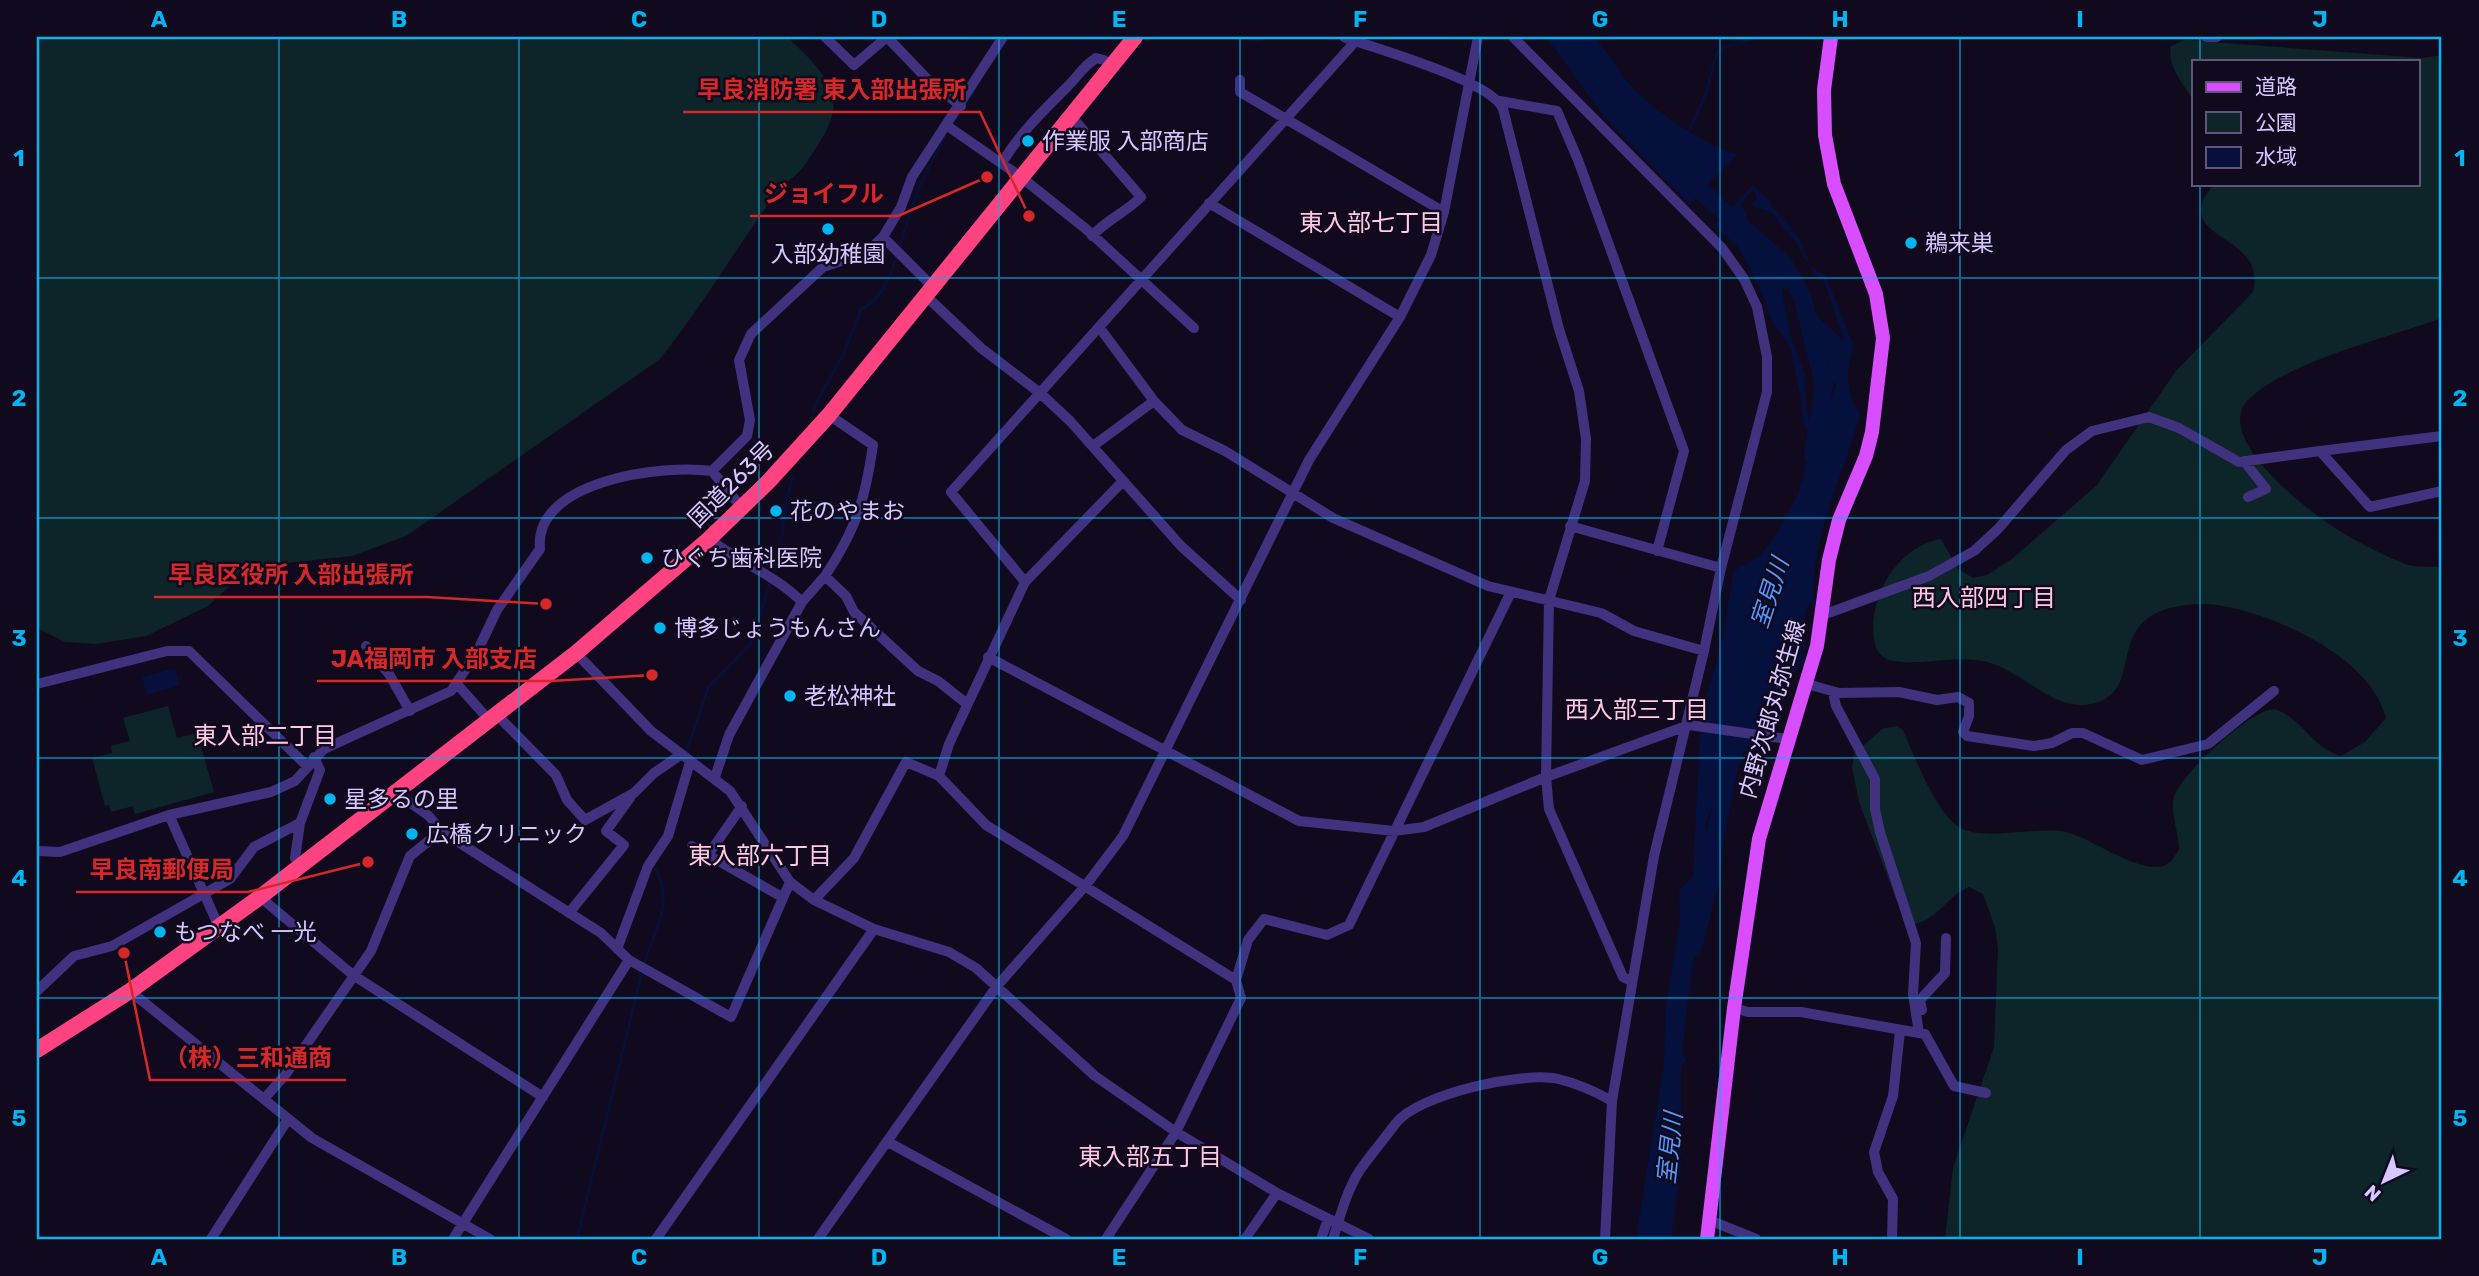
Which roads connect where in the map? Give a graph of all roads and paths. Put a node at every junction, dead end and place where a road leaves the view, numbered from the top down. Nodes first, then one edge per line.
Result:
1 (825, 37) edge
2 (1003, 37) edge
3 (1135, 37) edge
4 (1478, 37) edge
5 (1513, 37) edge
6 (1831, 37) edge
7 (2206, 37) edge
8 (2217, 37) edge
9 (1350, 38) edge
10 (1111, 67) junction
11 (1240, 80) dead end
12 (1469, 82) junction
13 (1500, 102) junction
14 (961, 106) junction
15 (1071, 116) junction
16 (1286, 119) junction
17 (946, 125) junction
18 (1002, 163) junction
19 (1021, 177) junction
20 (1209, 203) junction
21 (1444, 212) junction
22 (1092, 236) junction
23 (884, 237) junction
24 (1141, 280) junction
25 (928, 291) junction
26 (1399, 317) junction
27 (1099, 327) junction
28 (1194, 328) dead end
29 (1040, 393) junction
30 (1154, 401) junction
31 (829, 415) junction
32 (2442, 436) edge
33 (1093, 446) junction
34 (2320, 451) junction
35 (2244, 461) junction
36 (712, 471) junction
37 (1123, 481) junction
38 (2442, 491) edge
39 (1293, 493) junction
40 (2248, 497) dead end
41 (742, 508) junction
42 (1570, 526) junction
43 (709, 539) junction
44 (1657, 551) junction
45 (1721, 568) junction
46 (825, 576) junction
47 (1025, 582) junction
48 (1510, 594) junction
49 (1241, 600) junction
50 (1549, 600) junction
51 (802, 602) junction
52 (1823, 615) junction
53 (366, 646) dead end
54 (1704, 651) junction
55 (576, 653) junction
56 (988, 657) junction
57 (456, 683) junction
58 (37, 684) edge
59 (1807, 684) junction
60 (2274, 691) dead end
61 (1833, 692) junction
62 (967, 704) junction
63 (410, 711) junction
64 (493, 718) junction
65 (1686, 727) junction
66 (1784, 738) junction
67 (1167, 752) junction
68 (685, 759) junction
69 (310, 762) junction
70 (939, 776) junction
71 (715, 777) junction
72 (1546, 777) junction
73 (396, 792) junction
74 (634, 793) junction
75 (742, 806) junction
76 (169, 815) junction
77 (300, 823) junction
78 (441, 831) junction
79 (1394, 831) junction
80 (692, 846) dead end
81 (37, 851) edge
82 (708, 855) junction
83 (301, 866) junction
84 (790, 883) junction
85 (1086, 885) junction
86 (203, 891) junction
87 (260, 897) junction
88 (782, 897) junction
89 (814, 900) junction
90 (569, 913) junction
91 (219, 927) junction
92 (874, 929) junction
93 (1946, 937) dead end
94 (617, 949) junction
95 (632, 961) junction
96 (353, 975) junction
97 (1236, 980) junction
98 (1631, 981) junction
99 (997, 986) junction
100 (130, 990) junction
101 (37, 991) edge
102 (1734, 1008) junction
103 (1900, 1031) junction
104 (1922, 1033) junction
105 (37, 1050) edge
106 (1986, 1093) dead end
107 (543, 1097) junction
108 (264, 1100) junction
109 (1612, 1101) junction
110 (288, 1119) junction
111 (1176, 1132) junction
112 (888, 1142) junction
113 (1277, 1193) junction
114 (1328, 1219) junction
115 (1709, 1220) junction
116 (463, 1224) junction
117 (1339, 1224) junction
118 (1351, 1235) edge
119 (211, 1239) edge
120 (453, 1239) edge
121 (490, 1239) edge
122 (656, 1239) edge
123 (818, 1239) edge
124 (1066, 1239) edge
125 (1106, 1239) edge
126 (1245, 1239) edge
127 (1321, 1239) edge
128 (1332, 1239) edge
129 (1369, 1239) edge
130 (1605, 1239) edge
131 (1707, 1239) edge
132 (1756, 1239) edge
133 (1892, 1239) edge

1 - 14 street
2 - 14 street
3 - 10 highway, 国道263号
4 - 12 street
5 - 45 street
6 - 52 main road, 内野次郎丸弥生線
7 - 8 street
9 - 12 street
9 - 16 street
10 - 15 highway, 国道263号
10 - 18 street
11 - 16 street
12 - 13 street
12 - 21 street
13 - 42 street
13 - 44 street
14 - 17 street
15 - 19 highway, 国道263号
15 - 22 street
16 - 20 street
16 - 21 street
17 - 18 street
17 - 23 street
18 - 19 street
19 - 22 street
19 - 25 highway, 国道263号
20 - 24 street
20 - 26 street
21 - 26 street
22 - 24 street
23 - 25 street
23 - 36 street
24 - 27 street
24 - 28 street
25 - 29 street
25 - 31 highway, 国道263号
26 - 39 street
27 - 29 street
27 - 30 street
29 - 33 street
29 - 47 street
30 - 33 street
30 - 39 street
31 - 41 highway, 国道263号
31 - 46 street
32 - 34 street
33 - 37 street
34 - 35 street
34 - 38 street
35 - 40 street
35 - 52 street
36 - 41 street
36 - 57 street
37 - 47 street
37 - 49 street
39 - 48 street
39 - 49 street
41 - 43 highway, 国道263号
42 - 44 street
42 - 50 street
43 - 51 street
43 - 55 highway, 国道263号
44 - 45 street
45 - 54 street
46 - 51 street
46 - 62 street
47 - 56 street
48 - 50 street
48 - 79 street
49 - 67 street
50 - 54 street
50 - 72 street
51 - 71 street
52 - 59 main road, 内野次郎丸弥生線
53 - 63 street
54 - 65 street
55 - 64 highway, 国道263号
55 - 68 street
56 - 62 street
56 - 67 street
57 - 63 street
57 - 64 street
58 - 69 street
59 - 61 street
59 - 66 main road, 内野次郎丸弥生線
60 - 61 street
61 - 104 street
62 - 70 street
63 - 69 street
64 - 73 highway, 国道263号
64 - 74 street
65 - 66 street
65 - 72 street
65 - 98 street
66 - 102 main road, 内野次郎丸弥生線
67 - 79 street
67 - 85 street
68 - 71 street
68 - 74 street
68 - 94 street
69 - 76 street
69 - 77 street
70 - 85 street
70 - 89 street
71 - 75 street
72 - 79 street
72 - 98 street
73 - 78 street
73 - 83 highway, 国道263号
74 - 90 street
75 - 82 street
75 - 84 street
76 - 81 street
76 - 86 street
77 - 83 street
77 - 86 street
78 - 90 street
78 - 96 street
79 - 97 street
80 - 82 street
82 - 88 street
83 - 87 highway, 国道263号
84 - 88 street
84 - 89 street
85 - 97 street
85 - 99 street
86 - 91 street
86 - 101 street
87 - 91 highway, 国道263号
87 - 96 street
88 - 95 street
89 - 92 street
90 - 94 street
91 - 100 highway, 国道263号
92 - 99 street
92 - 122 street
93 - 104 street
94 - 95 street
95 - 107 street
96 - 107 street
96 - 108 street
97 - 111 street
98 - 109 street
99 - 111 street
99 - 112 street
100 - 105 highway, 国道263号
100 - 108 street
102 - 103 street
102 - 115 main road, 内野次郎丸弥生線
103 - 104 street
103 - 133 street
104 - 106 street
107 - 116 street
108 - 110 street
109 - 117 street
109 - 130 street
110 - 116 street
110 - 119 street
111 - 113 street
111 - 125 street
112 - 123 street
112 - 124 street
113 - 114 street
113 - 126 street
114 - 117 street
114 - 127 street
115 - 131 main road, 内野次郎丸弥生線
115 - 132 street
116 - 120 street
116 - 121 street
117 - 118 street
117 - 128 street
118 - 129 street

